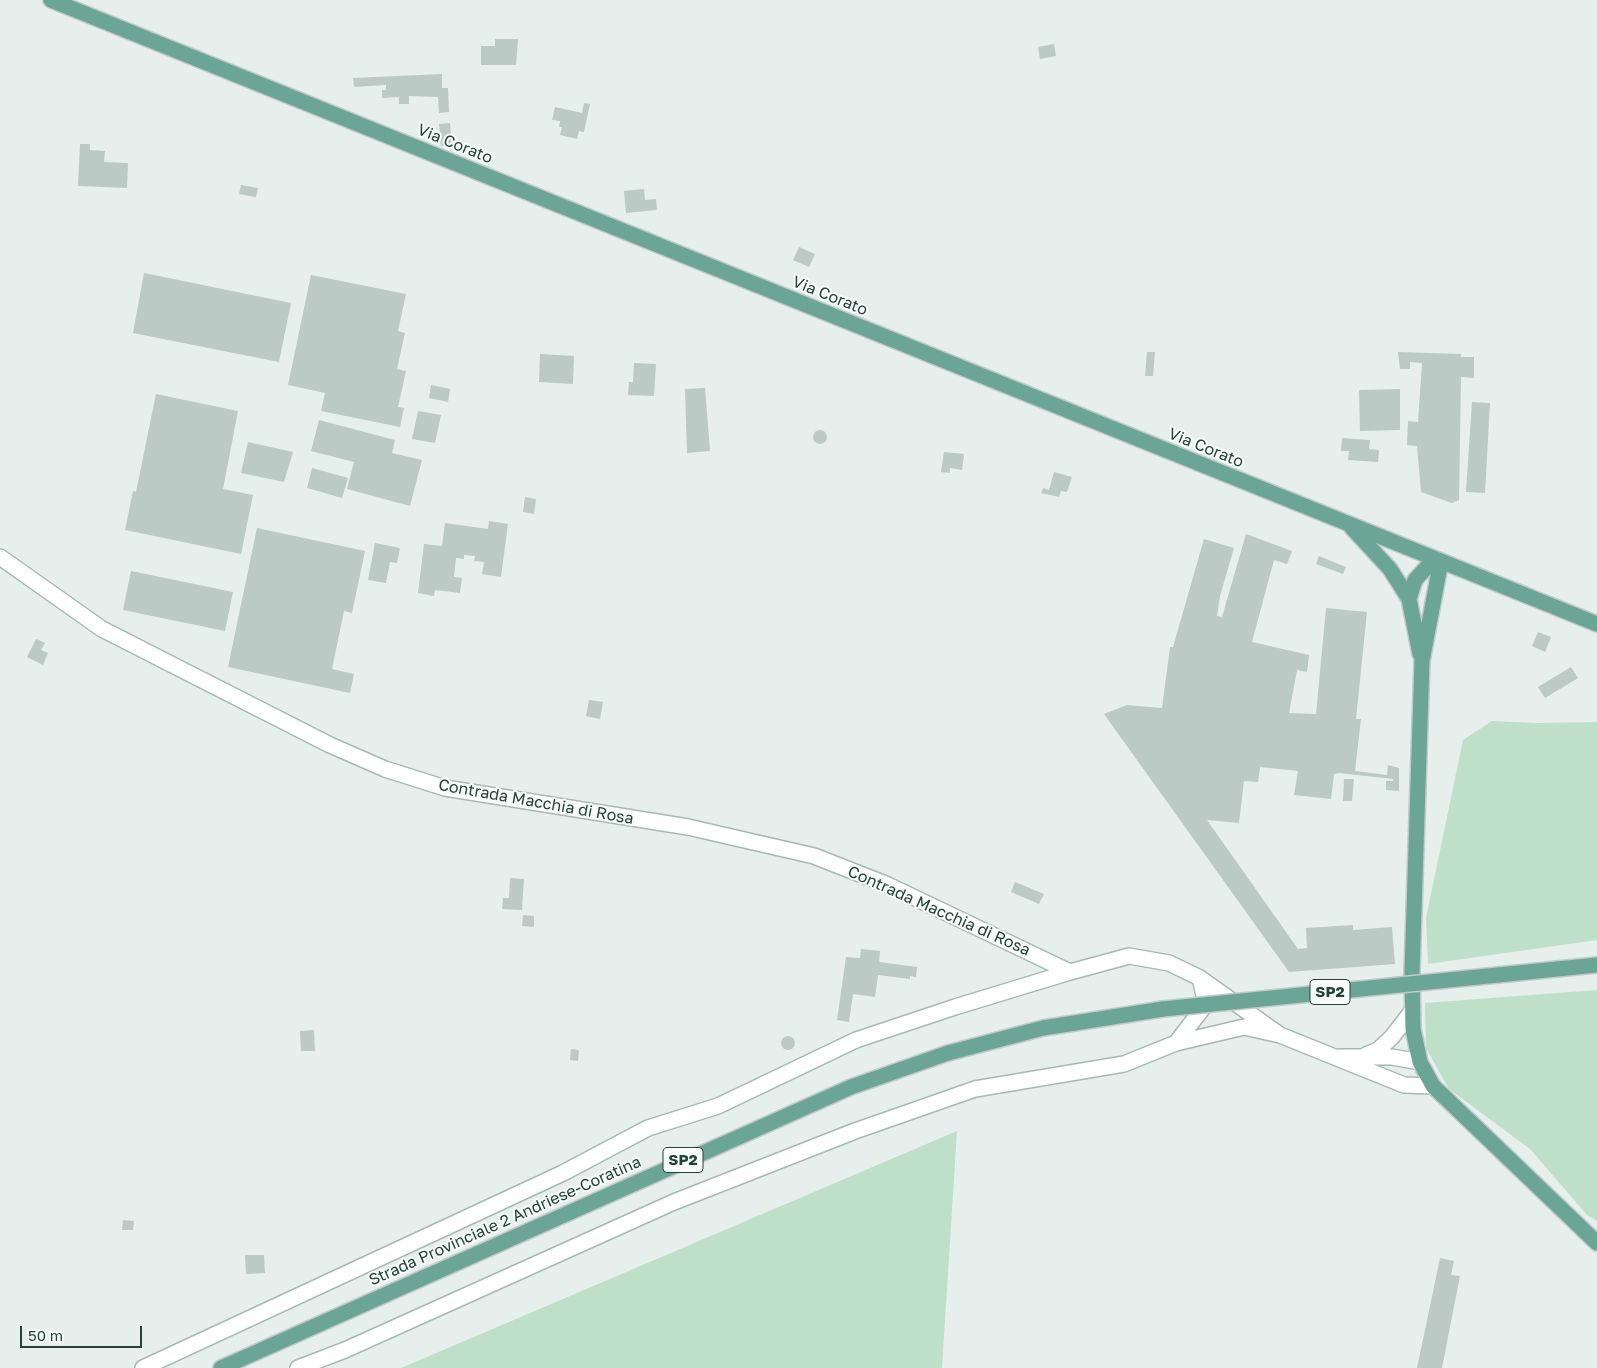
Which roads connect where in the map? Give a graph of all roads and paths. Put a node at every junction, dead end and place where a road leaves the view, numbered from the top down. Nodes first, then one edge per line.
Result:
1 (51, 0) edge
2 (1347, 524) junction
3 (0, 557) edge
4 (1441, 561) junction
5 (1409, 599) junction
6 (1597, 624) edge
7 (1422, 661) junction
8 (1594, 963) edge
9 (1070, 972) junction
10 (1200, 978) junction
11 (1412, 1011) junction
12 (1280, 1035) junction
13 (1176, 1043) junction
14 (1366, 1055) junction
15 (1335, 1057) junction
16 (1420, 1062) junction
17 (1433, 1086) junction
18 (1578, 1226) junction
19 (1597, 1234) edge
20 (1597, 1243) edge
21 (142, 1368) edge
22 (221, 1368) edge
23 (298, 1368) edge

1 - 2 main road, Via Corato
2 - 4 main road, Via Corato
2 - 5 main road
3 - 9 street, Contrada Macchia di Rosa
4 - 5 main road
4 - 6 main road, Via Corato
4 - 7 main road
5 - 7 main road
7 - 11 main road
8 - 22 main road, Strada Provinciale 2 Andriese-Coratina / SP2, bridge
9 - 10 street
9 - 21 street
10 - 12 street
10 - 13 street
11 - 14 street
11 - 16 main road
12 - 13 street
12 - 15 street
13 - 23 street
14 - 15 street
14 - 16 street
15 - 17 street
16 - 17 main road
17 - 18 main road
18 - 19 main road
18 - 20 main road

